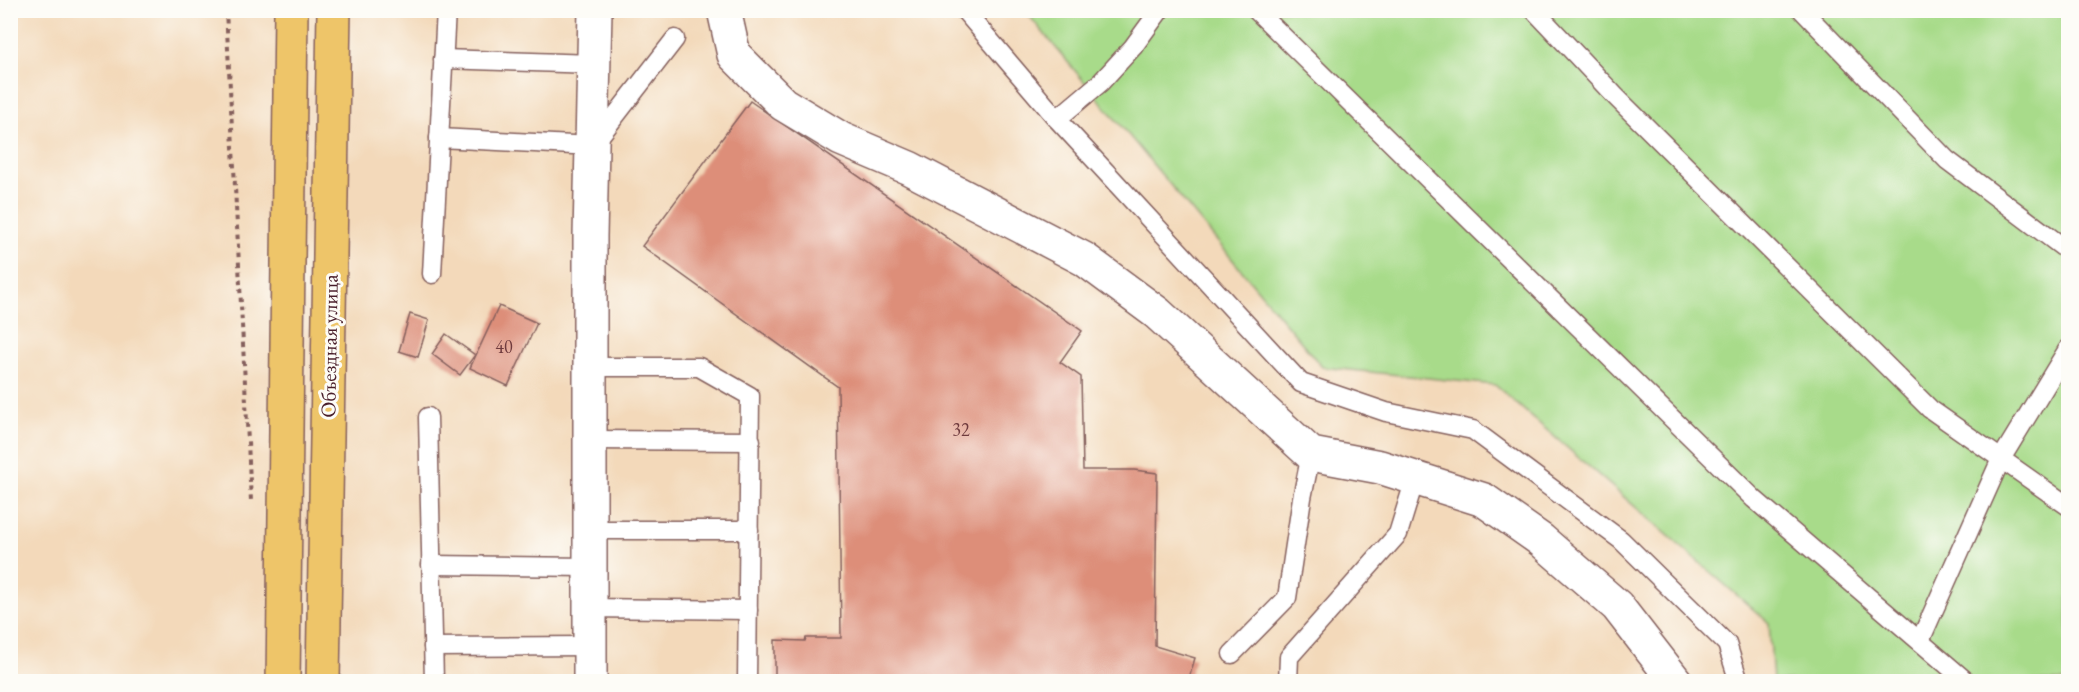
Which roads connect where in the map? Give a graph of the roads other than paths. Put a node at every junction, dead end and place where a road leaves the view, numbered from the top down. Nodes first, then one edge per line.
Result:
1 (291, 10) edge
2 (334, 10) edge
3 (446, 10) edge
4 (595, 10) edge
5 (724, 10) edge
6 (964, 10) edge
7 (1160, 10) edge
8 (1256, 10) edge
9 (1534, 10) edge
10 (1802, 10) edge
11 (675, 39) dead end
12 (443, 59) junction
13 (594, 64) junction
14 (1058, 119) junction
15 (439, 138) junction
16 (592, 146) junction
17 (2068, 250) edge
18 (432, 274) dead end
19 (2068, 349) edge
20 (590, 367) junction
21 (428, 417) dead end
22 (590, 440) junction
23 (751, 441) junction
24 (1311, 454) junction
25 (2001, 459) junction
26 (1415, 479) junction
27 (2068, 506) edge
28 (590, 530) junction
29 (749, 530) junction
30 (431, 565) junction
31 (590, 567) junction
32 (590, 608) junction
33 (748, 610) junction
34 (1920, 641) junction
35 (590, 646) junction
36 (433, 647) junction
37 (1232, 654) dead end
38 (283, 681) edge
39 (324, 681) edge
40 (434, 681) edge
41 (590, 681) edge
42 (747, 681) edge
43 (1288, 681) edge
44 (1676, 681) edge
45 (1738, 681) edge
46 (1967, 681) edge

1 - 38 main road, Объездная улица
2 - 39 main road, Объездная улица
3 - 12 lane
4 - 13 street
5 - 24 street
6 - 14 lane
7 - 14 lane
8 - 34 lane
9 - 25 lane
10 - 17 lane
11 - 16 lane
12 - 13 lane
12 - 15 lane
13 - 16 street
14 - 45 lane
15 - 16 lane
15 - 18 lane
16 - 20 street
19 - 25 lane
20 - 22 street
20 - 23 lane
21 - 30 lane
22 - 23 lane
22 - 28 street
23 - 29 lane
24 - 26 street
24 - 37 lane
25 - 27 lane
25 - 34 lane
26 - 43 lane
26 - 44 street
28 - 29 lane
28 - 31 street
29 - 33 lane
30 - 31 lane
30 - 36 lane
31 - 32 street
32 - 33 lane
32 - 35 street
33 - 42 lane
34 - 46 lane
35 - 36 lane
35 - 41 street
36 - 40 lane

